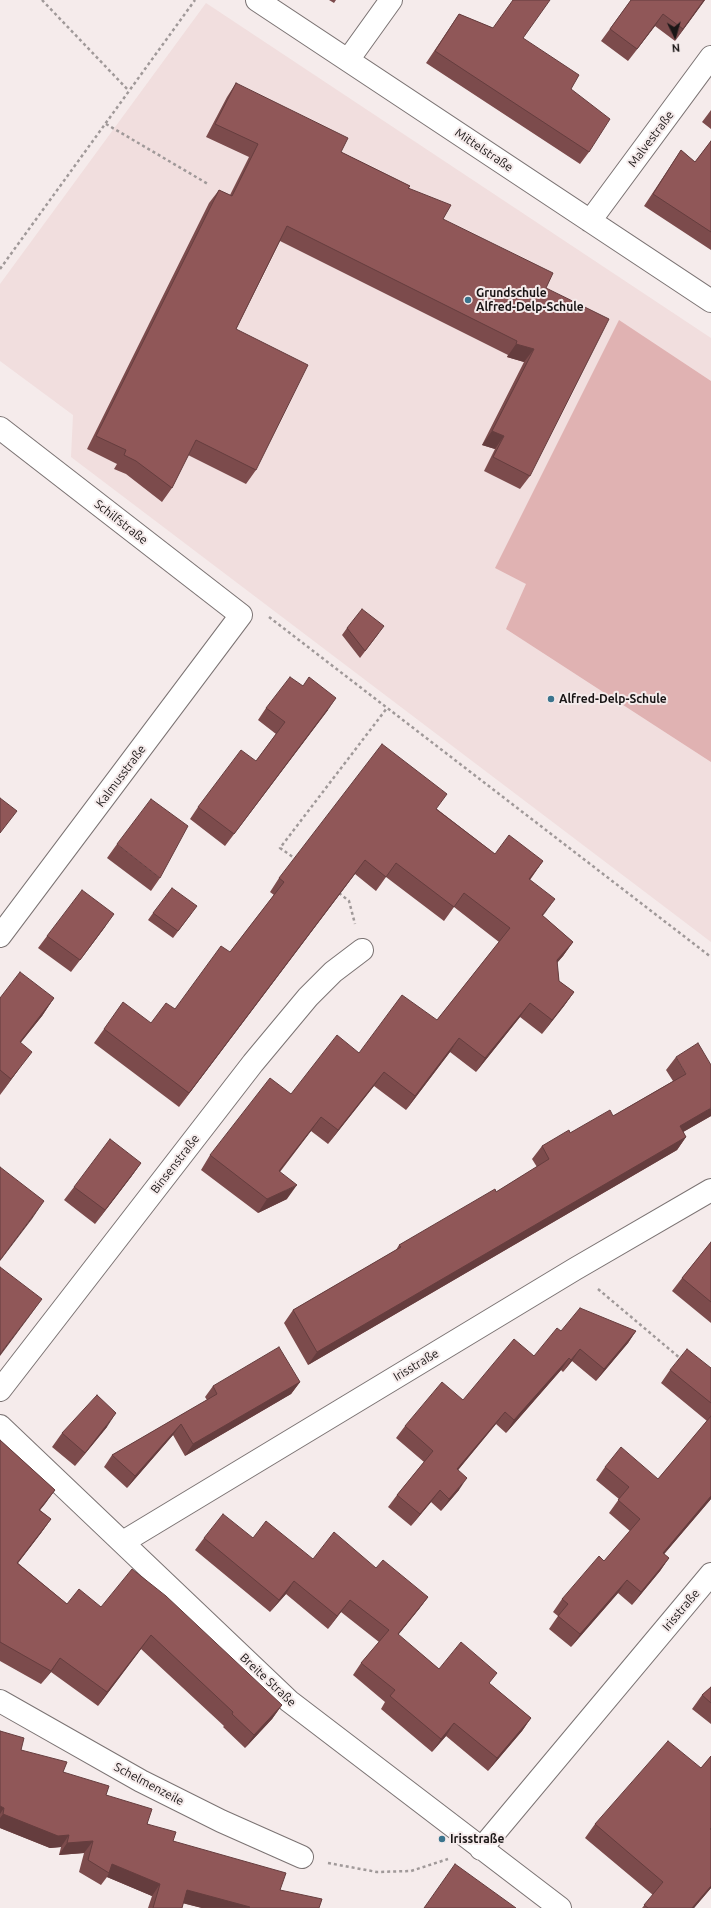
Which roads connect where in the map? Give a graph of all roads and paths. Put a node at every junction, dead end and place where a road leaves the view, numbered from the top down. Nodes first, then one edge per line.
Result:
1 (42, 0) edge
2 (195, 0) edge
3 (257, 0) edge
4 (391, 0) edge
5 (711, 57) edge
6 (348, 60) junction
7 (129, 91) junction
8 (106, 124) junction
9 (208, 184) dead end
10 (590, 221) junction
11 (0, 269) edge
12 (711, 301) edge
13 (0, 428) edge
14 (241, 615) junction
15 (388, 708) junction
16 (299, 862) edge
17 (336, 891) edge
18 (0, 936) edge
19 (362, 950) joint
20 (711, 956) edge
21 (711, 1190) edge
22 (575, 1269) junction
23 (687, 1363) edge
24 (0, 1390) edge
25 (0, 1426) edge
26 (123, 1542) junction
27 (711, 1574) edge
28 (0, 1701) edge
29 (481, 1849) junction
30 (302, 1857) joint
31 (560, 1908) edge

1 - 7 path
2 - 7 path
3 - 6 street, Mittelstraße
4 - 6 street
5 - 10 street, Malvestraße
6 - 10 street, Mittelstraße
7 - 8 path
8 - 9 path
8 - 11 path
10 - 12 street, Mittelstraße
13 - 14 street, Schilfstraße
14 - 15 path
14 - 18 street, Kalmusstraße
15 - 16 path
15 - 20 path
17 - 19 path
19 - 24 street, Binsenstraße
21 - 22 street, Irisstraße
22 - 23 path
22 - 26 street, Irisstraße
25 - 26 street, Breite Straße
26 - 29 street, Breite Straße
27 - 29 street, Irisstraße
28 - 30 street, Schelmenzeile
29 - 30 path
29 - 31 street, Breite Straße

